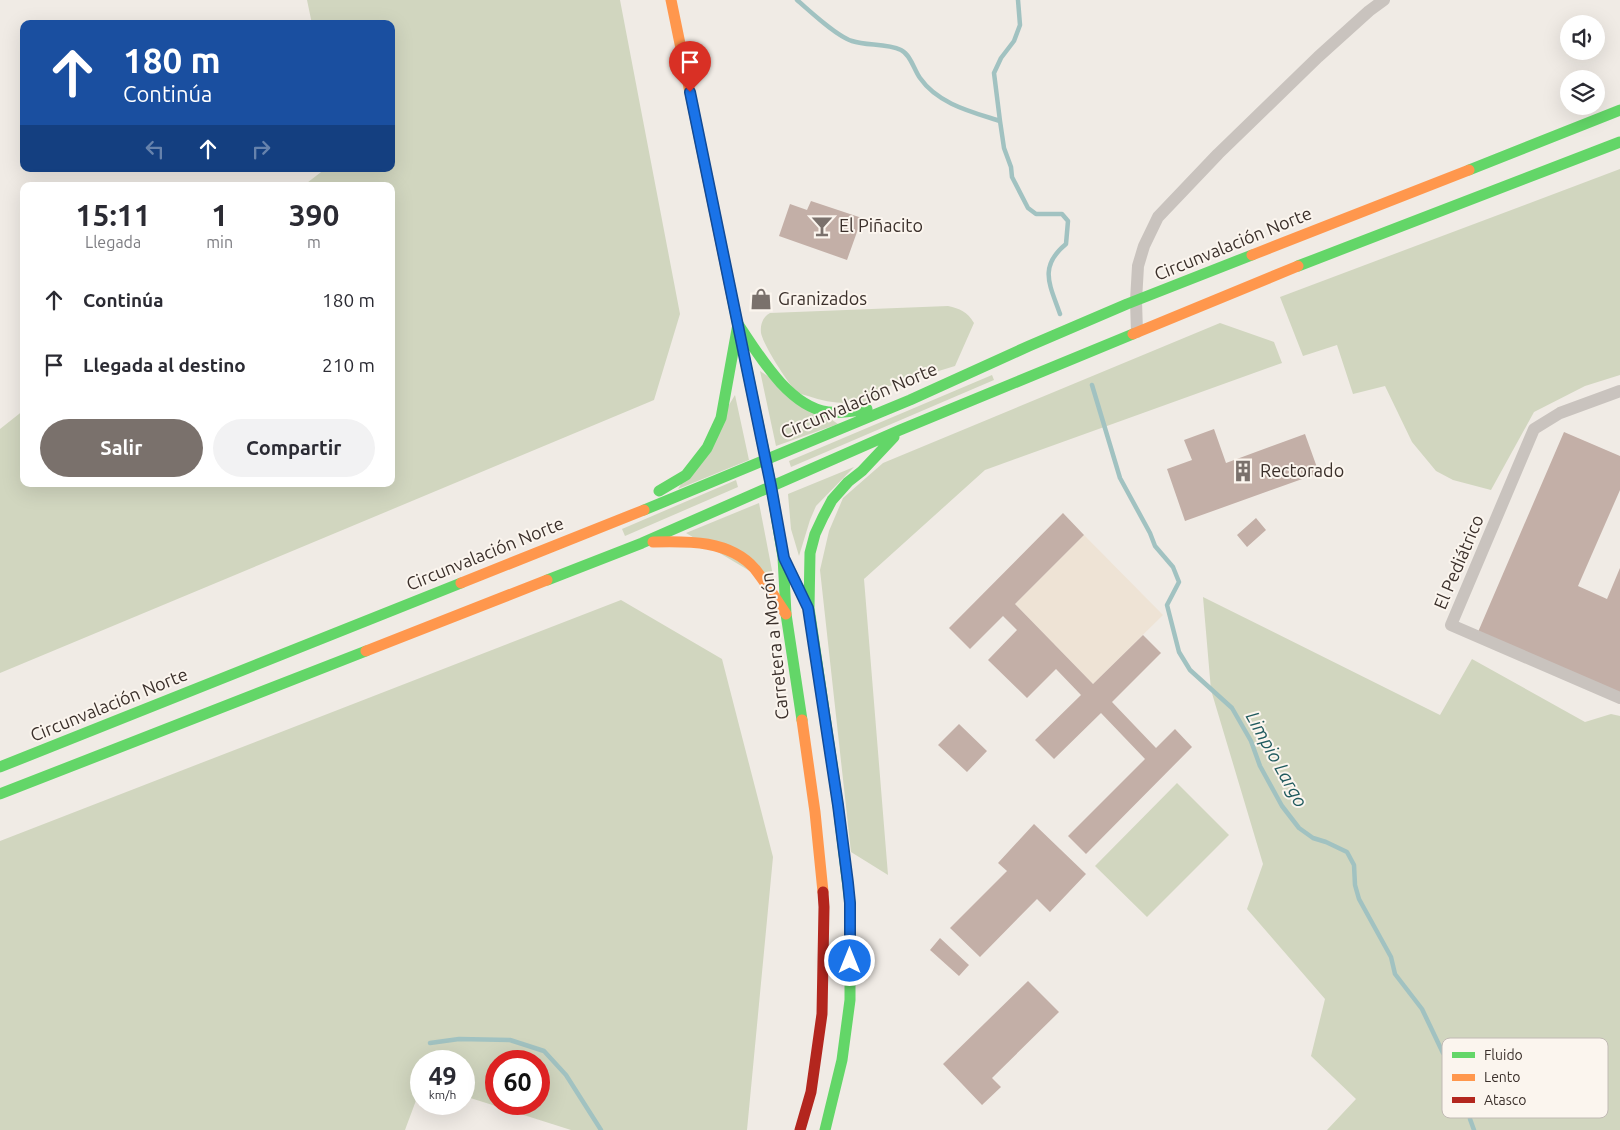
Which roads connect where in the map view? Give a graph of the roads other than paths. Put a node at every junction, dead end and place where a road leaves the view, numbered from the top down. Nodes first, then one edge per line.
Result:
1 (672, 0) edge
2 (1384, 0) edge
3 (1620, 110) edge
4 (1620, 142) edge
5 (1264, 265) junction
6 (1136, 301) junction
7 (738, 324) junction
8 (1137, 332) junction
9 (1620, 391) edge
10 (910, 400) junction
11 (900, 430) junction
12 (765, 460) junction
13 (771, 486) junction
14 (601, 527) junction
15 (642, 542) junction
16 (784, 558) junction
17 (808, 608) junction
18 (786, 614) junction
19 (1620, 698) edge
20 (0, 767) edge
21 (0, 794) edge
22 (837, 905) junction
23 (800, 1130) edge
24 (825, 1130) edge

1 - 7 main road
2 - 6 street
3 - 5 main road, Circunvalación Norte
4 - 5 main road, Circunvalación Norte
5 - 6 main road, Circunvalación Norte
5 - 8 main road, Circunvalación Norte
6 - 8 street
6 - 10 main road, Circunvalación Norte
7 - 10 main road
7 - 12 main road
7 - 14 main road
8 - 11 main road, Circunvalación Norte
9 - 19 street, El Pediátrico
10 - 12 main road, Circunvalación Norte
11 - 13 main road, Circunvalación Norte
11 - 17 main road
12 - 13 main road
12 - 14 main road, Circunvalación Norte
13 - 15 main road, Circunvalación Norte
13 - 16 main road
14 - 20 main road, Circunvalación Norte
15 - 18 main road
15 - 21 main road, Circunvalación Norte
16 - 17 main road, Carretera a Morón
16 - 18 main road, Carretera a Morón
17 - 22 main road, Carretera a Morón
18 - 22 main road, Carretera a Morón
22 - 23 main road, Carretera a Morón
22 - 24 main road, Carretera a Morón

